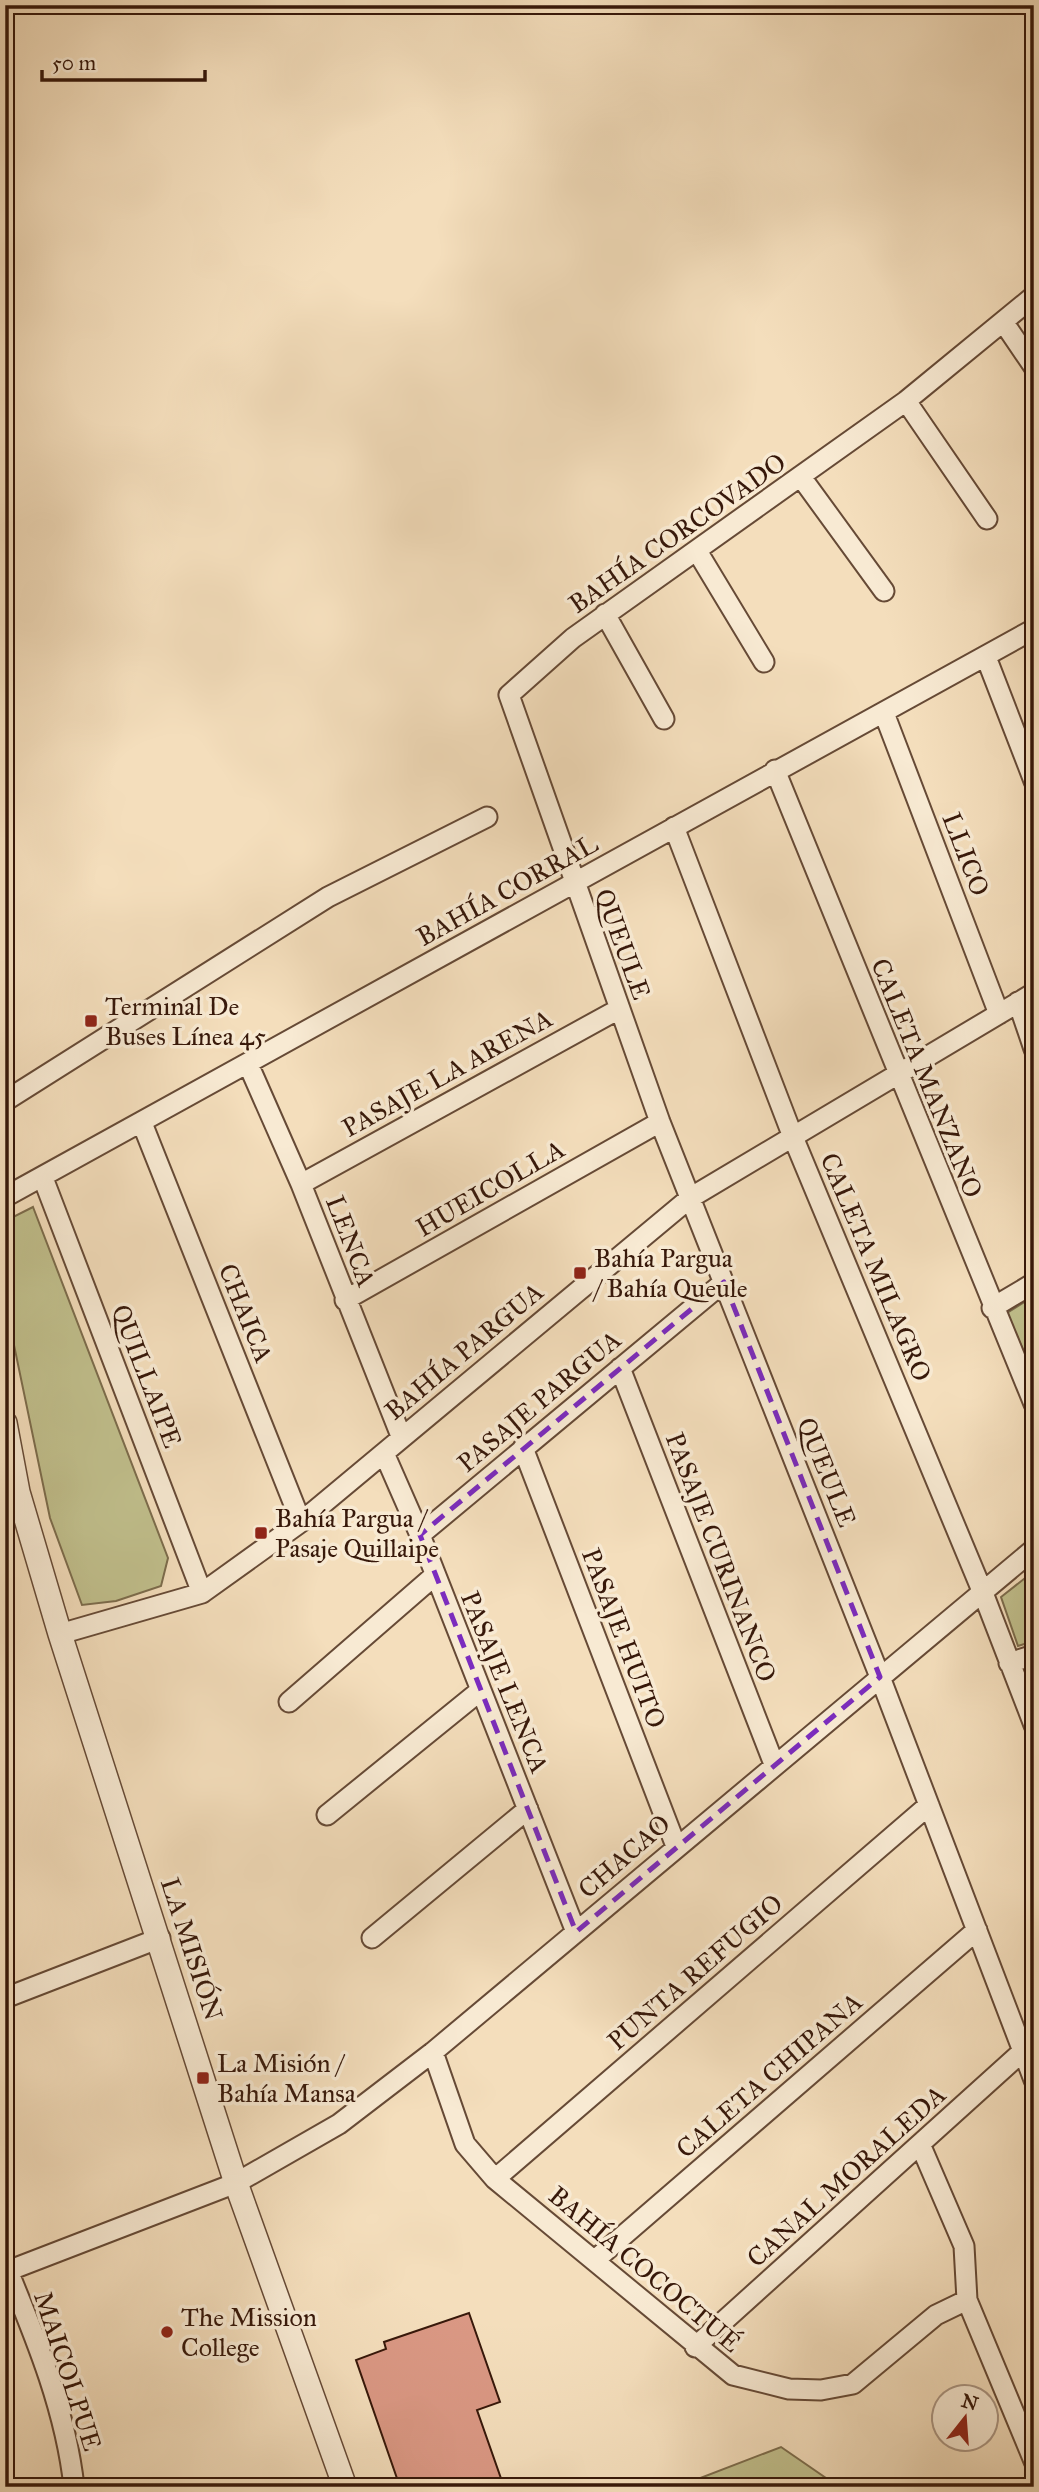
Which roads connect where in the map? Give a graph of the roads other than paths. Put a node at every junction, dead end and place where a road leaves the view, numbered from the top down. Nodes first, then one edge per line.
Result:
1 (1034, 296) edge
2 (1004, 323) junction
3 (1034, 368) edge
4 (906, 401) junction
5 (801, 477) junction
6 (987, 519) dead end
7 (697, 551) junction
8 (884, 591) dead end
9 (605, 614) junction
10 (1034, 629) edge
11 (986, 657) junction
12 (764, 662) dead end
13 (884, 713) junction
14 (664, 719) dead end
15 (775, 770) junction
16 (1034, 781) edge
17 (487, 817) dead end
18 (674, 827) junction
19 (573, 883) junction
20 (1026, 997) edge
21 (619, 1009) junction
22 (999, 1014) junction
23 (1034, 1049) edge
24 (249, 1066) junction
25 (897, 1074) junction
26 (5, 1101) edge
27 (660, 1122) junction
28 (142, 1123) junction
29 (793, 1137) junction
30 (43, 1178) junction
31 (301, 1184) junction
32 (5, 1198) edge
33 (690, 1198) junction
34 (724, 1282) junction
35 (1034, 1283) edge
36 (345, 1300) junction
37 (992, 1308) junction
38 (620, 1368) junction
39 (1034, 1404) edge
40 (5, 1423) edge
41 (401, 1436) junction
42 (523, 1448) junction
43 (384, 1453) junction
44 (301, 1522) junction
45 (420, 1535) junction
46 (1034, 1549) edge
47 (434, 1576) junction
48 (202, 1593) junction
49 (984, 1593) junction
50 (60, 1634) junction
51 (1034, 1655) edge
52 (1009, 1662) junction
53 (880, 1677) junction
54 (481, 1690) junction
55 (289, 1702) dead end
56 (1034, 1725) edge
57 (774, 1765) junction
58 (929, 1805) junction
59 (528, 1809) junction
60 (327, 1815) dead end
61 (676, 1846) junction
62 (977, 1930) junction
63 (576, 1932) junction
64 (160, 1938) junction
65 (372, 1938) dead end
66 (5, 1998) edge
67 (1028, 2049) edge
68 (433, 2052) junction
69 (1034, 2080) edge
70 (920, 2144) junction
71 (495, 2179) junction
72 (236, 2183) junction
73 (595, 2260) junction
74 (6, 2272) edge
75 (967, 2300) junction
76 (13, 2305) edge
77 (695, 2347) junction
78 (1034, 2461) edge
79 (74, 2487) edge
80 (345, 2487) edge

1 - 2 street, BAHÍA CORCOVADO
2 - 3 street
2 - 4 street, BAHÍA CORCOVADO
4 - 5 street, BAHÍA CORCOVADO
4 - 6 street
5 - 7 street, BAHÍA CORCOVADO
5 - 8 street
7 - 9 street, BAHÍA CORCOVADO
7 - 12 street
9 - 14 street
9 - 19 street, BAHÍA CORCOVADO
10 - 11 street, BAHÍA CORRAL
11 - 13 street, BAHÍA CORRAL
11 - 16 street
13 - 15 street, BAHÍA CORRAL
13 - 22 street, LLICO
15 - 18 street, BAHÍA CORRAL
15 - 25 street, CALETA MANZANO
17 - 26 street
18 - 19 street, BAHÍA CORRAL
18 - 29 street, CALETA MILAGRO
19 - 21 street, QUEULE
19 - 24 street, BAHÍA CORRAL
20 - 22 street, BAHÍA PARGUA
20 - 23 street
21 - 27 street, QUEULE
21 - 31 street, PASAJE LA ARENA
22 - 25 street, BAHÍA PARGUA
24 - 28 street, BAHÍA CORRAL
24 - 31 street, LENCA
25 - 29 street, BAHÍA PARGUA
25 - 37 street, CALETA MANZANO
27 - 33 street, QUEULE
27 - 36 street, HUEICOLLA
28 - 30 street, BAHÍA CORRAL
28 - 44 street, CHAICA
29 - 33 street, BAHÍA PARGUA
29 - 49 street, CALETA MILAGRO
30 - 32 street, BAHÍA CORRAL
30 - 48 street, QUILLAIPE
31 - 36 street, LENCA
33 - 34 street, QUEULE
33 - 41 street, BAHÍA PARGUA
34 - 38 street, PASAJE PARGUA
34 - 53 street, QUEULE
35 - 37 street
36 - 41 street, LENCA
37 - 39 street, CALETA MANZANO
38 - 42 street, PASAJE PARGUA
38 - 57 street, PASAJE CURINANCO
40 - 50 street, LA MISIÓN
41 - 43 street, BAHÍA PARGUA
42 - 45 street, PASAJE PARGUA
42 - 61 street, PASAJE HUITO
43 - 44 street, BAHÍA PARGUA
43 - 45 street, PASAJE LENCA
44 - 48 street, BAHÍA PARGUA
45 - 47 street, PASAJE LENCA
46 - 49 street, CHACAO
47 - 54 street, PASAJE LENCA
47 - 55 street
48 - 50 street, BAHÍA PARGUA
49 - 52 street, CALETA MILAGRO
49 - 53 street, CHACAO
50 - 64 street, LA MISIÓN
51 - 52 street
52 - 56 street, CALETA MILAGRO
53 - 57 street, CHACAO
53 - 58 street, QUEULE
54 - 59 street, PASAJE LENCA
54 - 60 street
57 - 61 street, CHACAO
58 - 62 street, QUEULE
58 - 71 street, PUNTA REFUGIO
59 - 63 street, PASAJE LENCA
59 - 65 street
61 - 63 street, CHACAO
62 - 67 street, QUEULE
62 - 73 street, CALETA CHIPANA
63 - 68 street, CHACAO
64 - 66 street
64 - 72 street, LA MISIÓN
67 - 69 street, QUEULE
67 - 70 street, CANAL MORALEDA
68 - 71 street, BAHÍA COCOCTUÉ
68 - 72 street, CHACAO
70 - 75 street
70 - 77 street, CANAL MORALEDA
71 - 73 street, BAHÍA COCOCTUÉ
72 - 74 street, CHACAO
72 - 80 street, LA MISIÓN
73 - 77 street, BAHÍA COCOCTUÉ
74 - 76 street, MAICOLPUE
75 - 77 street, BAHÍA COCOCTUÉ
75 - 78 street
76 - 79 street, MAICOLPUE

